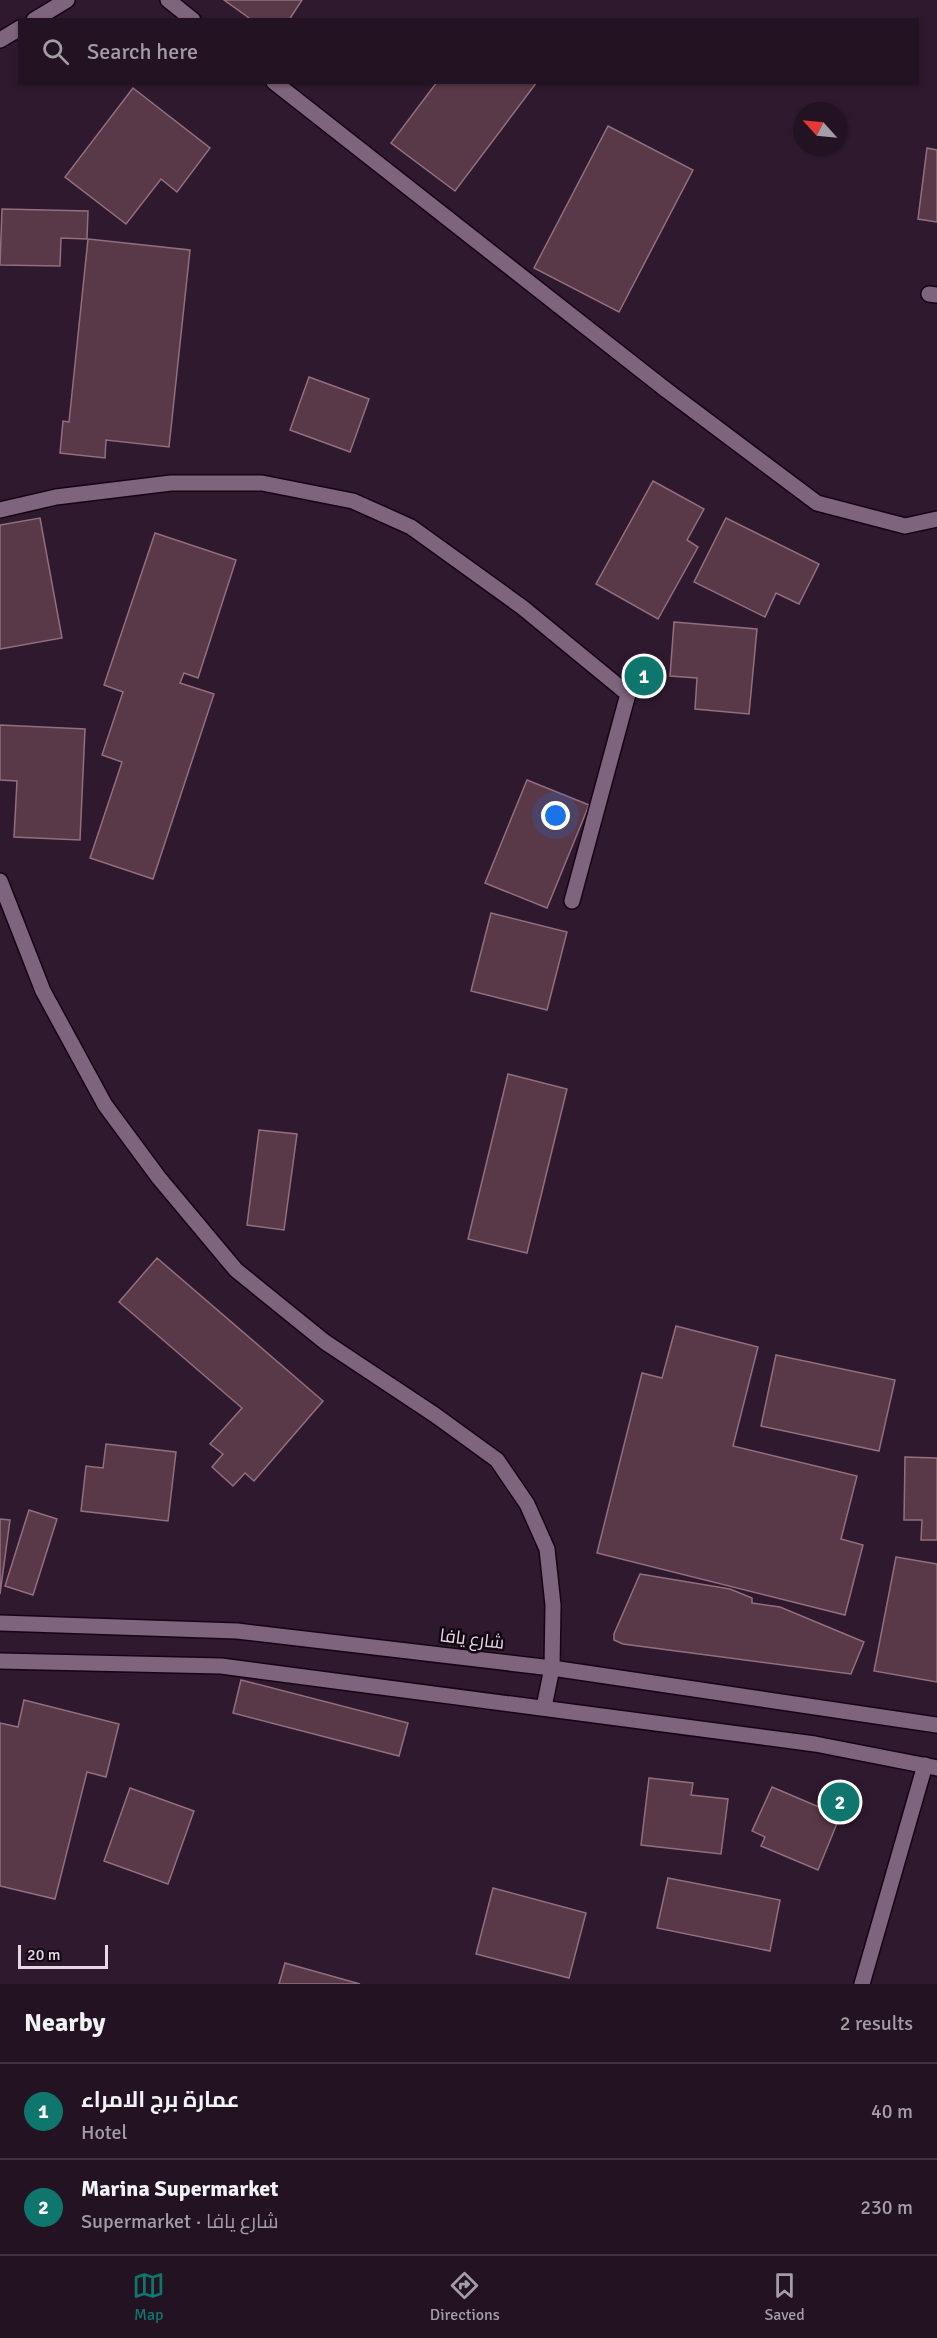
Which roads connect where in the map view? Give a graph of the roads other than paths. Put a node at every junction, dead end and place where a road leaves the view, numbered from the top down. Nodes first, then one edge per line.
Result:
1 (67, 0) edge
2 (168, 0) edge
3 (37, 18) edge
4 (190, 18) edge
5 (18, 29) edge
6 (0, 40) edge
7 (277, 84) edge
8 (0, 510) edge
9 (937, 519) edge
10 (0, 881) edge
11 (572, 901) dead end
12 (0, 1623) edge
13 (0, 1661) edge
14 (552, 1668) junction
15 (544, 1707) junction
16 (937, 1725) edge
17 (931, 1767) edge
18 (862, 1984) edge

1 - 3 street
2 - 4 street
5 - 6 street
7 - 9 street
8 - 11 street
10 - 14 street
12 - 14 street, شارع يافا
13 - 15 street
14 - 15 street
14 - 16 street, شارع يافا
15 - 17 street
17 - 18 street

